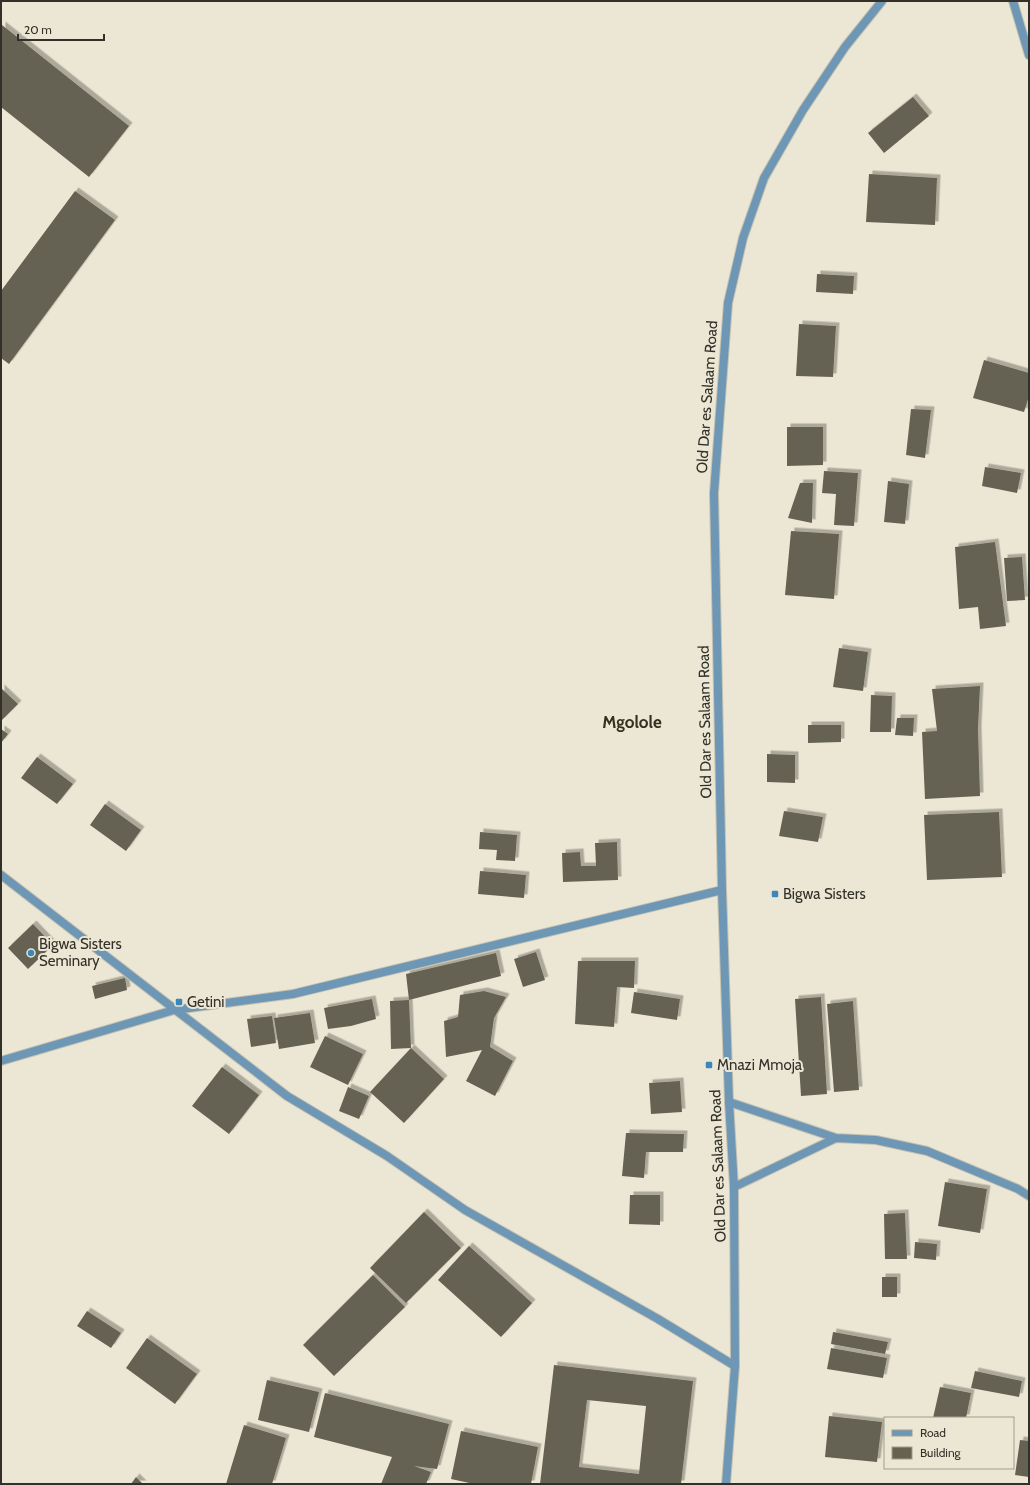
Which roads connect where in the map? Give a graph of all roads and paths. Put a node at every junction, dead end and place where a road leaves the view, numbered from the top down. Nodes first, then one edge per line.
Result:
1 (882, 1) edge
2 (1013, 1) edge
3 (1029, 55) edge
4 (1, 874) edge
5 (722, 890) junction
6 (174, 1010) junction
7 (1, 1061) edge
8 (729, 1102) junction
9 (836, 1138) junction
10 (734, 1187) junction
11 (1029, 1196) edge
12 (735, 1366) junction
13 (726, 1484) edge

1 - 5 street, Old Dar es Salaam Road
2 - 3 street
4 - 6 street
5 - 6 street
5 - 8 street, Old Dar es Salaam Road
6 - 7 street
6 - 12 street
8 - 9 street
8 - 10 street, Old Dar es Salaam Road
9 - 10 street
9 - 11 street
10 - 12 street, Old Dar es Salaam Road
12 - 13 street, Old Dar es Salaam Road

